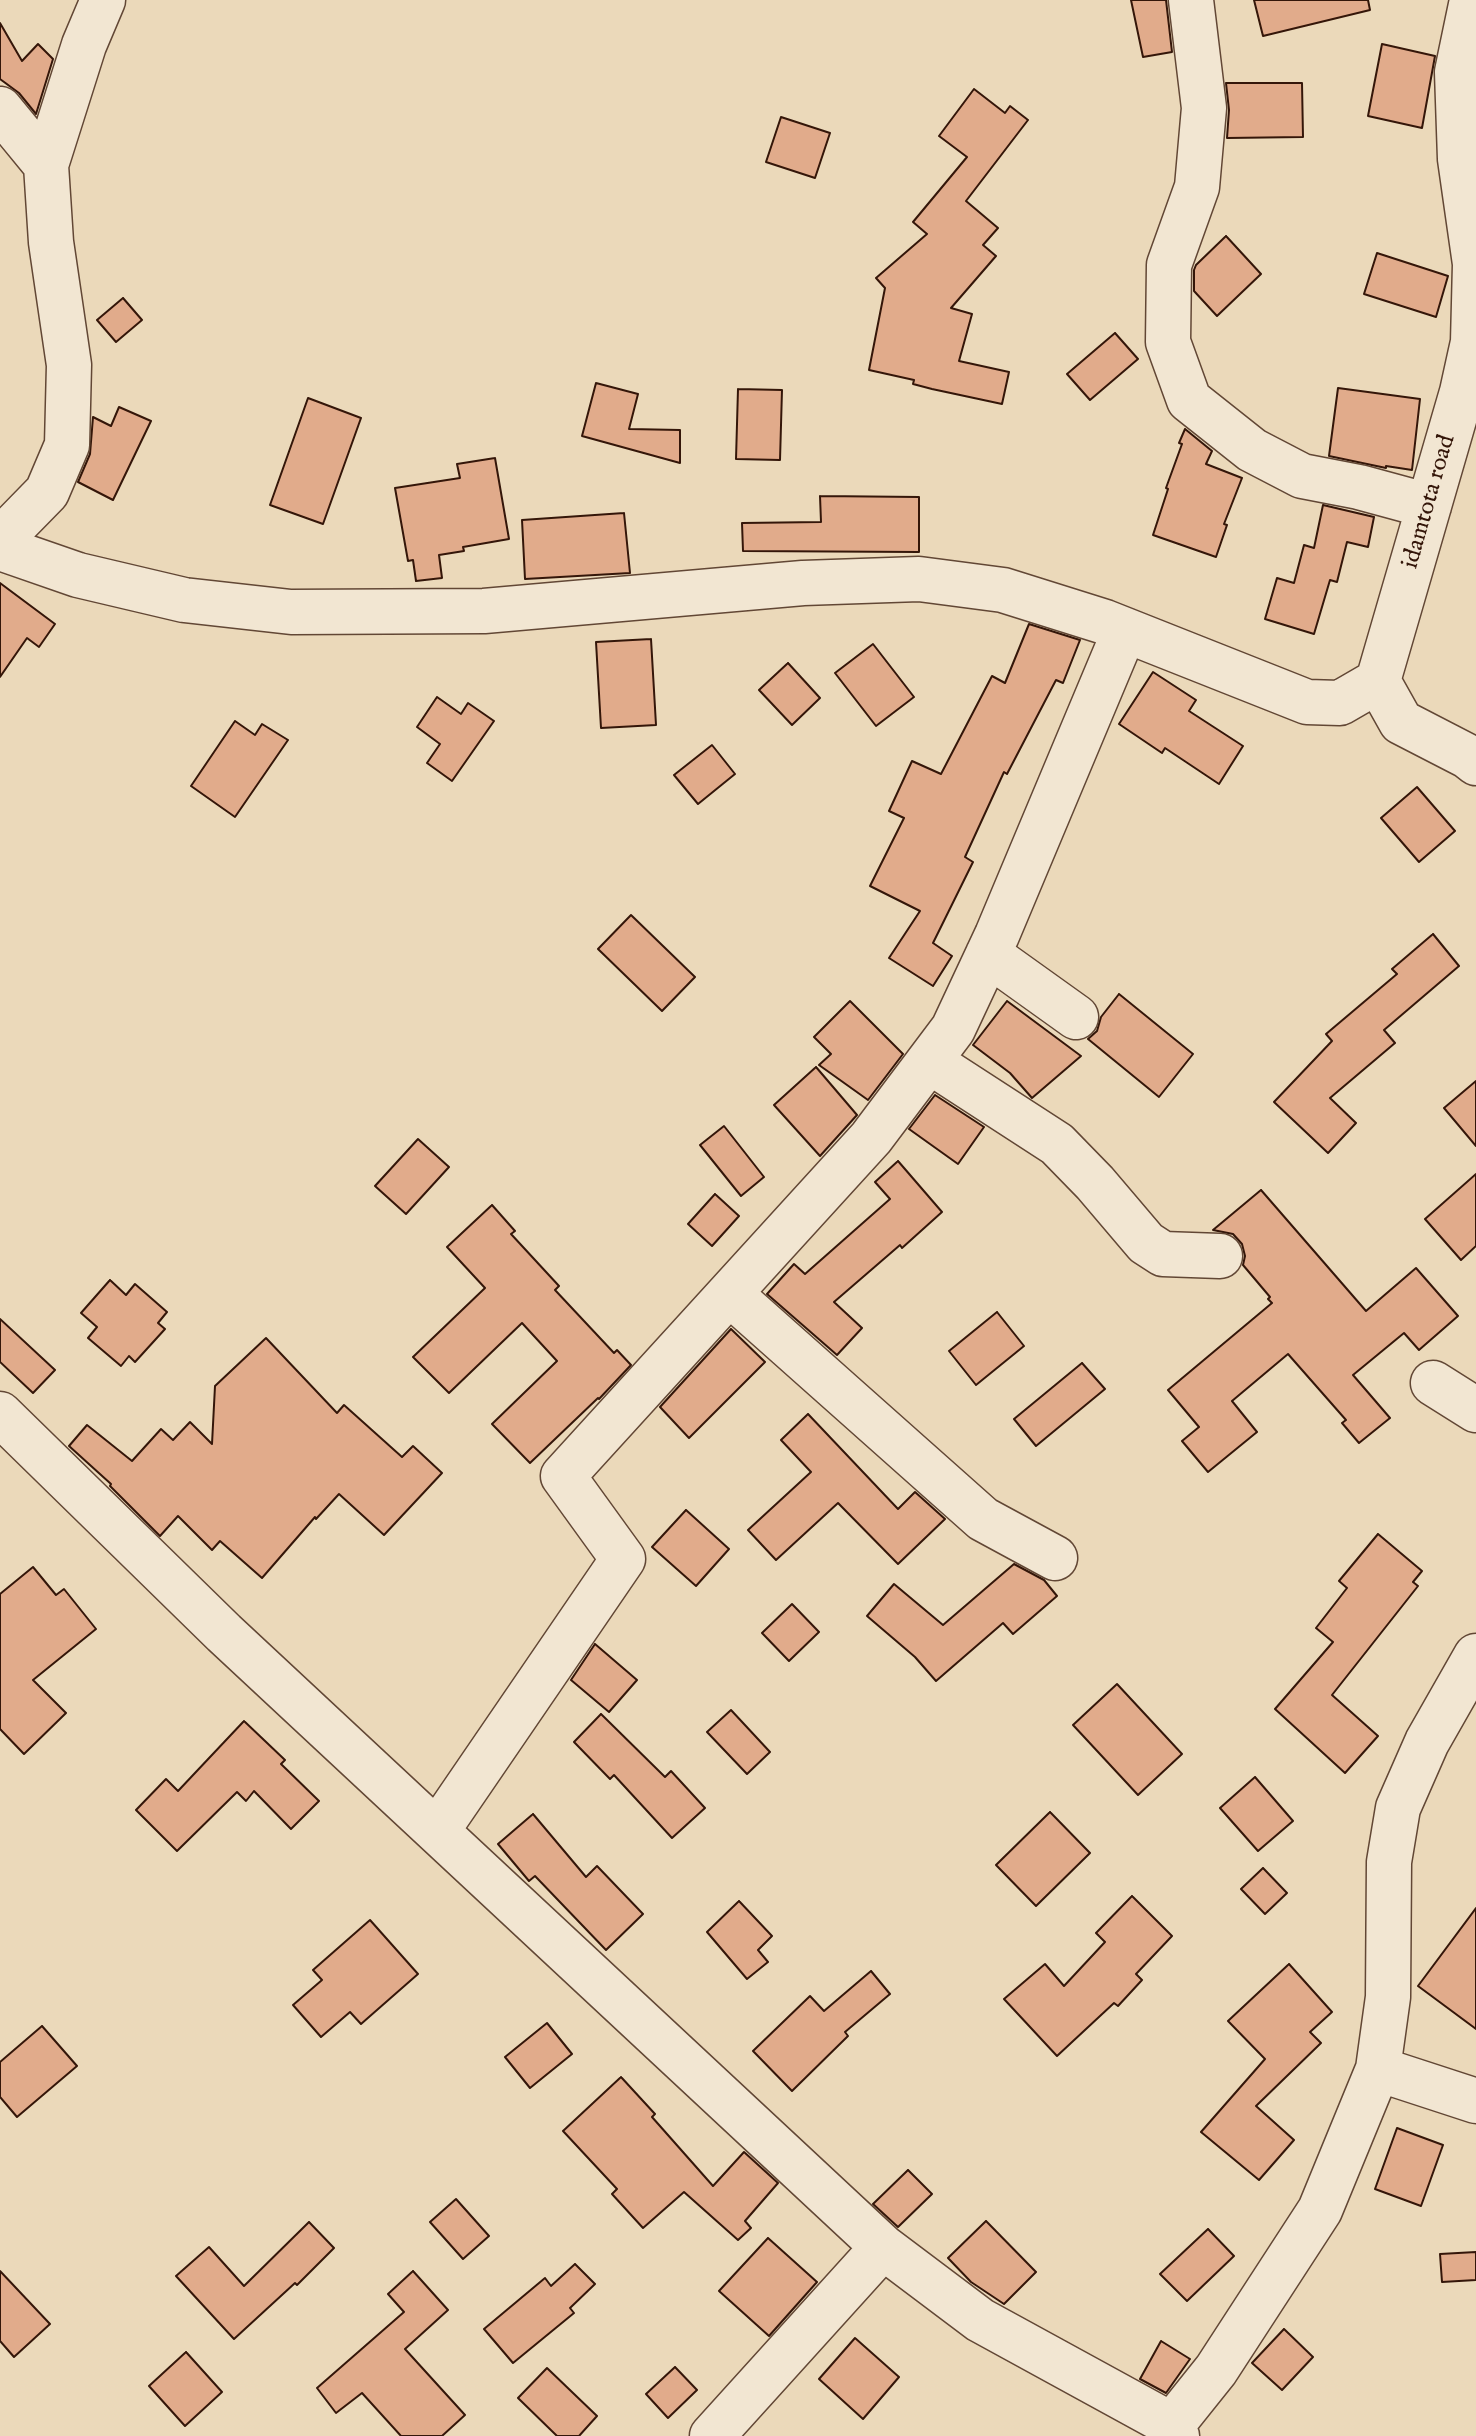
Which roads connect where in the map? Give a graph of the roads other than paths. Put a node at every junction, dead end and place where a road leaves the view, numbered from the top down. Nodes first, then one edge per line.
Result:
1 (103, 0) edge
2 (1191, 0) edge
3 (1472, 0) edge
4 (0, 109) edge
5 (46, 165) junction
6 (1474, 342) edge
7 (1429, 506) junction
8 (0, 540) edge
9 (0, 548) edge
10 (1125, 630) junction
11 (1378, 681) junction
12 (1476, 763) edge
13 (988, 954) junction
14 (1076, 1017) dead end
15 (929, 1061) junction
16 (1220, 1256) dead end
17 (730, 1294) junction
18 (1433, 1383) dead end
19 (1476, 1410) edge
20 (0, 1414) edge
21 (1055, 1558) dead end
22 (1476, 1656) edge
23 (437, 1831) junction
24 (1378, 2069) junction
25 (1476, 2101) edge
26 (883, 2247) junction
27 (1175, 2431) edge
28 (712, 2436) edge

1 - 5 street
2 - 7 street
3 - 6 street, idamtota road
4 - 5 street
5 - 8 street
6 - 7 street, idamtota road
7 - 11 street, idamtota road
9 - 10 street
10 - 11 street
10 - 13 street
11 - 12 street
13 - 14 street
13 - 15 street
15 - 16 street
15 - 17 street
17 - 21 street
17 - 23 street
18 - 19 street
20 - 23 street
22 - 24 street
23 - 26 street
24 - 25 street
24 - 27 street
26 - 27 street
26 - 28 street

